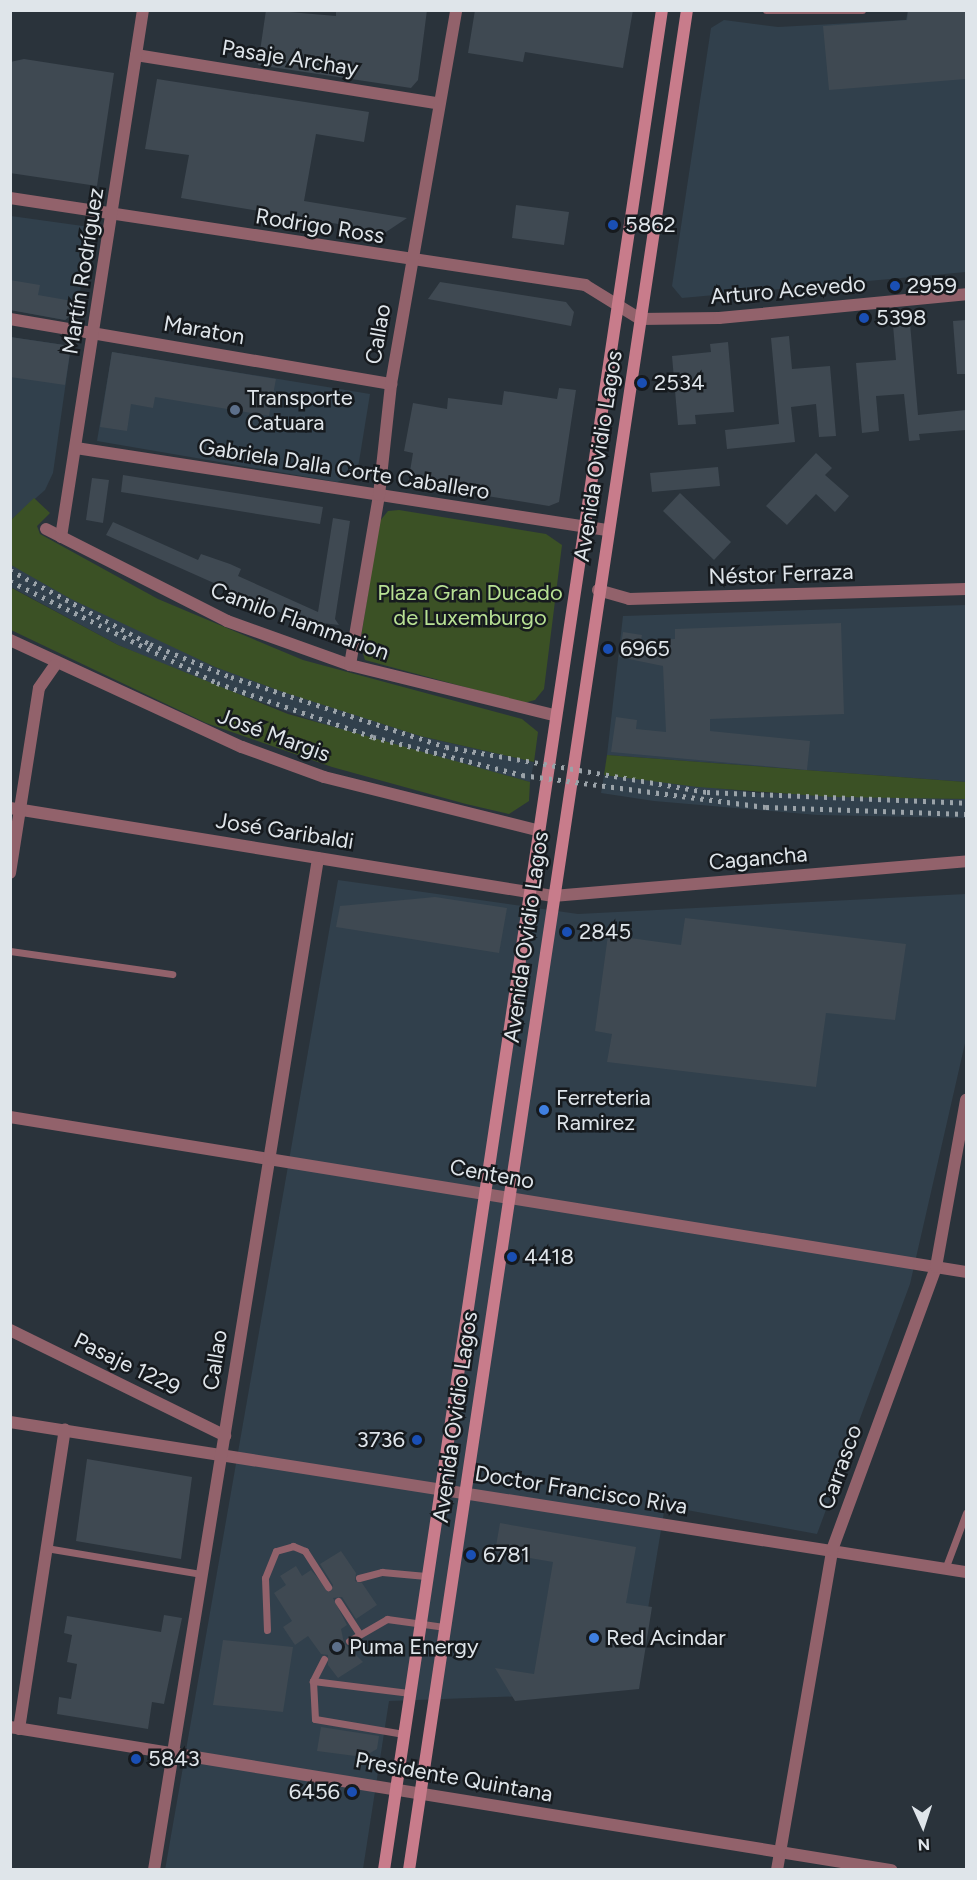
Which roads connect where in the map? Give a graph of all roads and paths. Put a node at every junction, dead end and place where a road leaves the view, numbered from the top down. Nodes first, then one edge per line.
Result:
1 (143, 10) edge
2 (456, 10) edge
3 (662, 10) edge
4 (687, 10) edge
5 (766, 10) edge
6 (862, 10) edge
7 (136, 55) junction
8 (437, 103) junction
9 (10, 198) edge
10 (115, 214) junction
11 (413, 262) junction
12 (966, 294) edge
13 (618, 304) junction
14 (10, 319) edge
15 (640, 319) junction
16 (95, 332) junction
17 (391, 384) junction
18 (76, 448) junction
19 (379, 495) junction
20 (581, 526) junction
21 (46, 529) dead end
22 (607, 530) junction
23 (61, 537) junction
24 (966, 589) edge
25 (598, 590) junction
26 (10, 640) edge
27 (55, 665) junction
28 (350, 665) junction
29 (553, 715) junction
30 (15, 809) edge
31 (537, 830) junction
32 (318, 858) junction
33 (966, 861) edge
34 (10, 873) edge
35 (529, 892) junction
36 (553, 896) junction
37 (10, 951) edge
38 (172, 974) dead end
39 (966, 1100) edge
40 (10, 1118) edge
41 (269, 1160) junction
42 (483, 1193) junction
43 (508, 1198) junction
44 (936, 1267) junction
45 (966, 1272) edge
46 (10, 1330) edge
47 (10, 1422) edge
48 (65, 1430) junction
49 (225, 1436) junction
50 (221, 1455) junction
51 (437, 1489) junction
52 (465, 1493) junction
53 (966, 1513) edge
54 (46, 1548) junction
55 (832, 1550) junction
56 (945, 1569) junction
57 (966, 1572) edge
58 (202, 1575) junction
59 (426, 1576) junction
60 (359, 1578) dead end
61 (328, 1587) dead end
62 (338, 1601) dead end
63 (420, 1622) junction
64 (445, 1627) junction
65 (267, 1630) dead end
66 (359, 1634) junction
67 (348, 1641) dead end
68 (324, 1659) dead end
69 (313, 1681) junction
70 (410, 1693) junction
71 (15, 1728) edge
72 (404, 1734) junction
73 (173, 1752) junction
74 (397, 1788) junction
75 (421, 1792) junction
76 (780, 1854) junction
77 (154, 1869) edge
78 (384, 1869) edge
79 (409, 1869) edge
80 (777, 1869) edge
81 (891, 1869) edge

1 - 7 street, Martín Rodríguez
2 - 8 street, Callao
3 - 13 main road, Avenida Ovidio Lagos
4 - 15 main road, Avenida Ovidio Lagos
5 - 6 lane
7 - 8 street, Pasaje Archay
7 - 10 street, Martín Rodríguez
8 - 11 street, Callao
9 - 10 street, Rodrigo Ross
10 - 11 street, Rodrigo Ross
10 - 16 street, Martín Rodríguez
11 - 13 street, Rodrigo Ross
11 - 17 street, Callao
12 - 15 street, Arturo Acevedo
13 - 15 street
13 - 20 main road, Avenida Ovidio Lagos
14 - 16 street, Maraton
15 - 22 main road, Avenida Ovidio Lagos
16 - 17 street, Maraton
16 - 18 street, Martín Rodríguez
17 - 19 street, Callao
18 - 19 street, Gabriela Dalla Corte Caballero
18 - 23 street, Martín Rodríguez
19 - 20 street, Gabriela Dalla Corte Caballero
19 - 28 street, Callao
20 - 22 street, Gabriela Dalla Corte Caballero
20 - 29 main road, Avenida Ovidio Lagos
21 - 23 street, Camilo Flammarion
22 - 25 main road, Avenida Ovidio Lagos
23 - 28 street, Camilo Flammarion
24 - 25 street, Néstor Ferraza
25 - 36 main road, Avenida Ovidio Lagos
26 - 27 street, José Margis
27 - 30 street
27 - 31 street, José Margis
28 - 29 street, Camilo Flammarion
29 - 31 main road, Avenida Ovidio Lagos
30 - 32 street, José Garibaldi
30 - 34 street
31 - 35 main road, Avenida Ovidio Lagos
32 - 35 street, José Garibaldi
32 - 41 street, Callao
33 - 36 street, Cagancha
35 - 36 street, José Garibaldi
35 - 42 main road, Avenida Ovidio Lagos
36 - 43 main road, Avenida Ovidio Lagos
37 - 38 lane
39 - 44 street, Carrasco
40 - 41 street, Centeno
41 - 42 street, Centeno
41 - 49 street, Callao
42 - 43 street, Centeno
42 - 51 main road, Avenida Ovidio Lagos
43 - 44 street, Centeno
43 - 52 main road, Avenida Ovidio Lagos
44 - 45 street, Centeno
44 - 55 street, Carrasco
46 - 49 street, Pasaje 1229
47 - 48 street, Doctor Francisco Riva
48 - 50 street, Doctor Francisco Riva
48 - 54 street
49 - 50 street, Callao
50 - 51 street, Doctor Francisco Riva
50 - 58 street, Callao
51 - 52 street, Doctor Francisco Riva
51 - 59 main road, Avenida Ovidio Lagos
52 - 55 street, Doctor Francisco Riva
52 - 64 main road, Avenida Ovidio Lagos
53 - 56 lane
54 - 58 lane
54 - 71 street
55 - 56 street, Doctor Francisco Riva
55 - 76 street, Carrasco
56 - 57 street, Doctor Francisco Riva
58 - 73 street, Callao
59 - 60 lane
59 - 63 main road, Avenida Ovidio Lagos
61 - 65 lane
62 - 66 lane
63 - 64 lane
63 - 66 lane
63 - 70 main road, Avenida Ovidio Lagos
64 - 75 main road, Avenida Ovidio Lagos
66 - 67 lane
68 - 69 lane
69 - 70 lane
69 - 72 lane
70 - 72 main road, Avenida Ovidio Lagos
71 - 73 street, Presidente Quintana
72 - 74 main road, Avenida Ovidio Lagos
73 - 74 street, Presidente Quintana
73 - 77 street, Callao
74 - 75 street, Presidente Quintana
74 - 78 main road, Avenida Ovidio Lagos
75 - 76 street, Presidente Quintana
75 - 79 main road, Avenida Ovidio Lagos
76 - 80 street, Carrasco
76 - 81 street, Presidente Quintana

